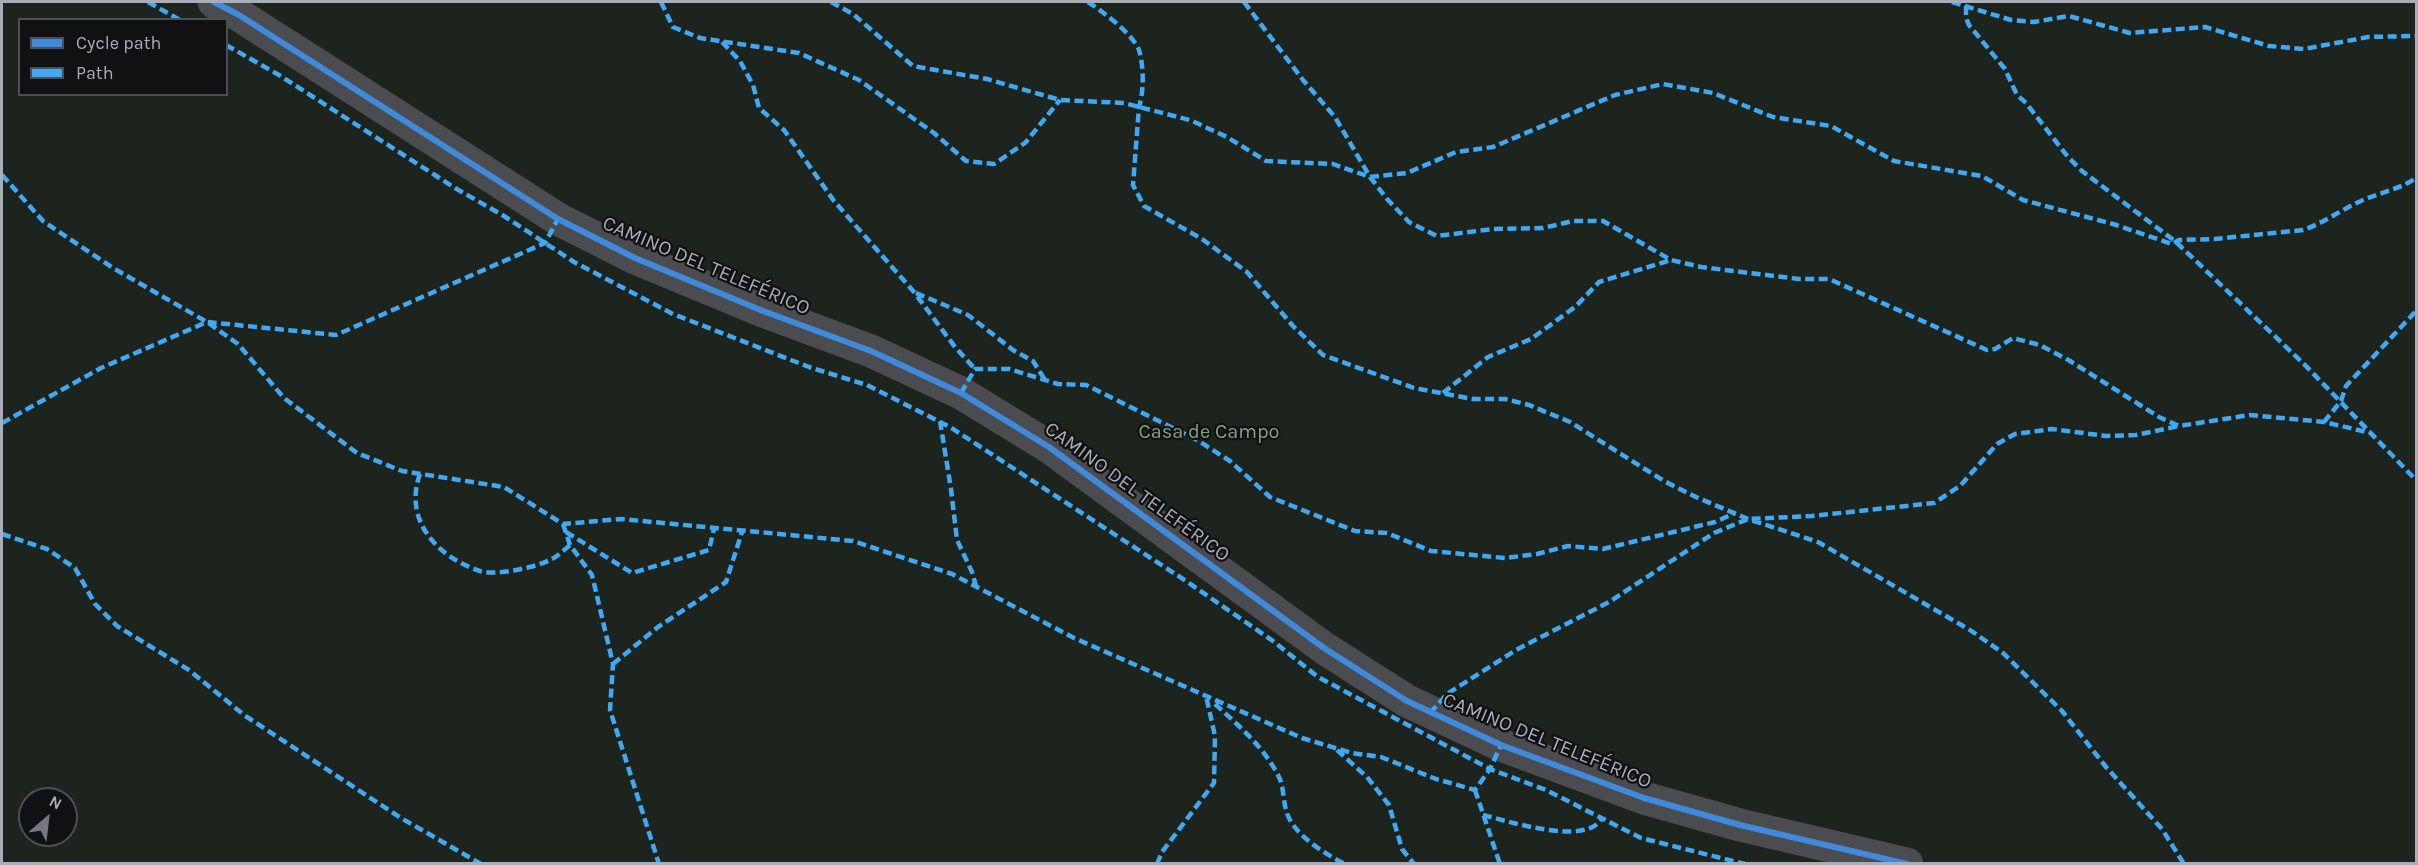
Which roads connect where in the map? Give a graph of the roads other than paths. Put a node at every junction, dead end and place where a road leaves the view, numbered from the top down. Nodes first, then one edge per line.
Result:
1 (214, 2) edge
2 (1907, 864) edge

1 - 2 street, CAMINO DEL TELEFÉRICO

